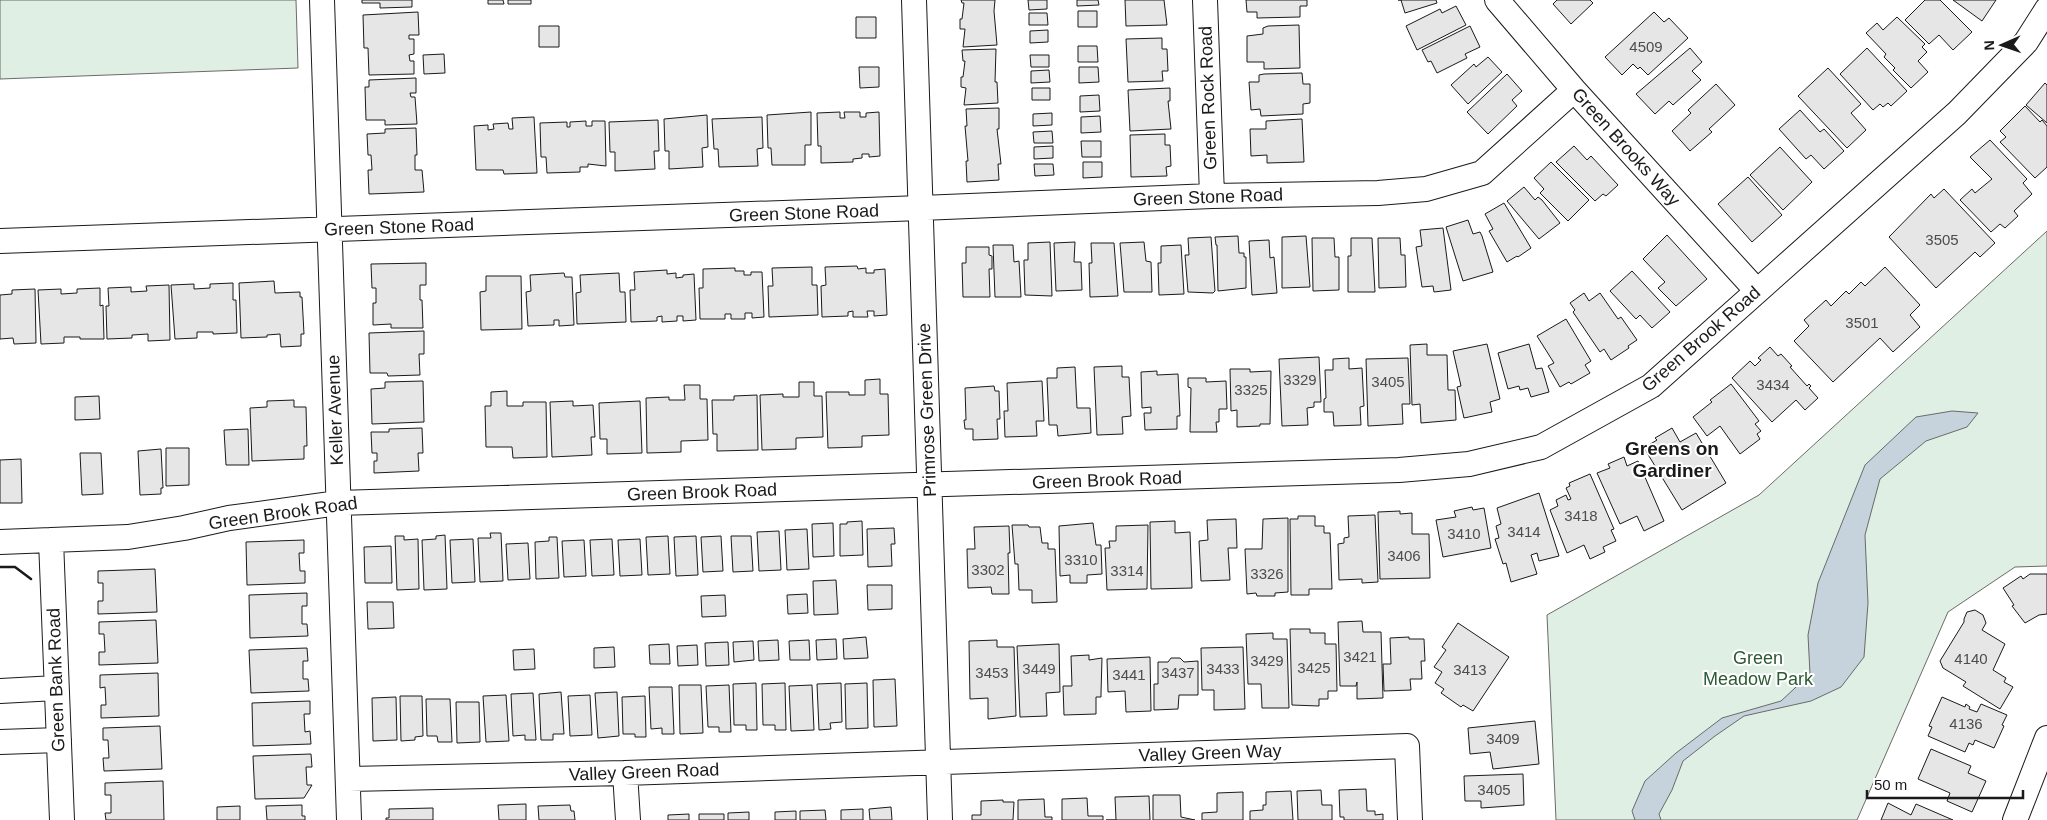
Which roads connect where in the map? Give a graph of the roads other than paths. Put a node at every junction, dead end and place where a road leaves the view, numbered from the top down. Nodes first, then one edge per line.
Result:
1 (322, 0) edge
2 (914, 0) edge
3 (1205, 0) edge
4 (1497, 0) edge
5 (2047, 9) edge
6 (1574, 90) junction
7 (1212, 196) junction
8 (922, 208) junction
9 (330, 230) junction
10 (0, 241) edge
11 (1758, 291) junction
12 (930, 485) junction
13 (338, 503) junction
14 (51, 540) junction
15 (0, 542) edge
16 (56, 688) junction
17 (0, 691) edge
18 (2047, 738) edge
19 (59, 740) junction
20 (0, 742) edge
21 (938, 762) junction
22 (625, 773) junction
23 (349, 779) junction
24 (62, 820) edge
25 (349, 820) edge
26 (628, 820) edge
27 (940, 820) edge
28 (1410, 820) edge
29 (2015, 820) edge

1 - 9 street, Keller Avenue
2 - 8 street, Primrose Green Drive
3 - 7 street, Green Rock Road
4 - 6 street, Green Brooks Way
5 - 11 street, Green Brook Road
6 - 7 street, Green Stone Road
6 - 11 street, Green Brooks Way
7 - 8 street, Green Stone Road
8 - 9 street, Green Stone Road
8 - 12 street, Primrose Green Drive
9 - 10 street, Green Stone Road
9 - 13 street, Keller Avenue
11 - 12 street, Green Brook Road
12 - 13 street, Green Brook Road
12 - 21 street, Primrose Green Drive
13 - 14 street, Green Brook Road
13 - 23 street, Keller Avenue
14 - 15 street, Green Brook Road
14 - 16 street, Green Bank Road
16 - 17 street
16 - 19 street, Green Bank Road
18 - 29 street
19 - 20 street
19 - 24 street, Green Bank Road
21 - 22 street, Valley Green Road
21 - 27 street, Primrose Green Drive
21 - 28 street, Valley Green Way
22 - 23 street, Valley Green Road
22 - 26 street
23 - 25 street, Keller Avenue

